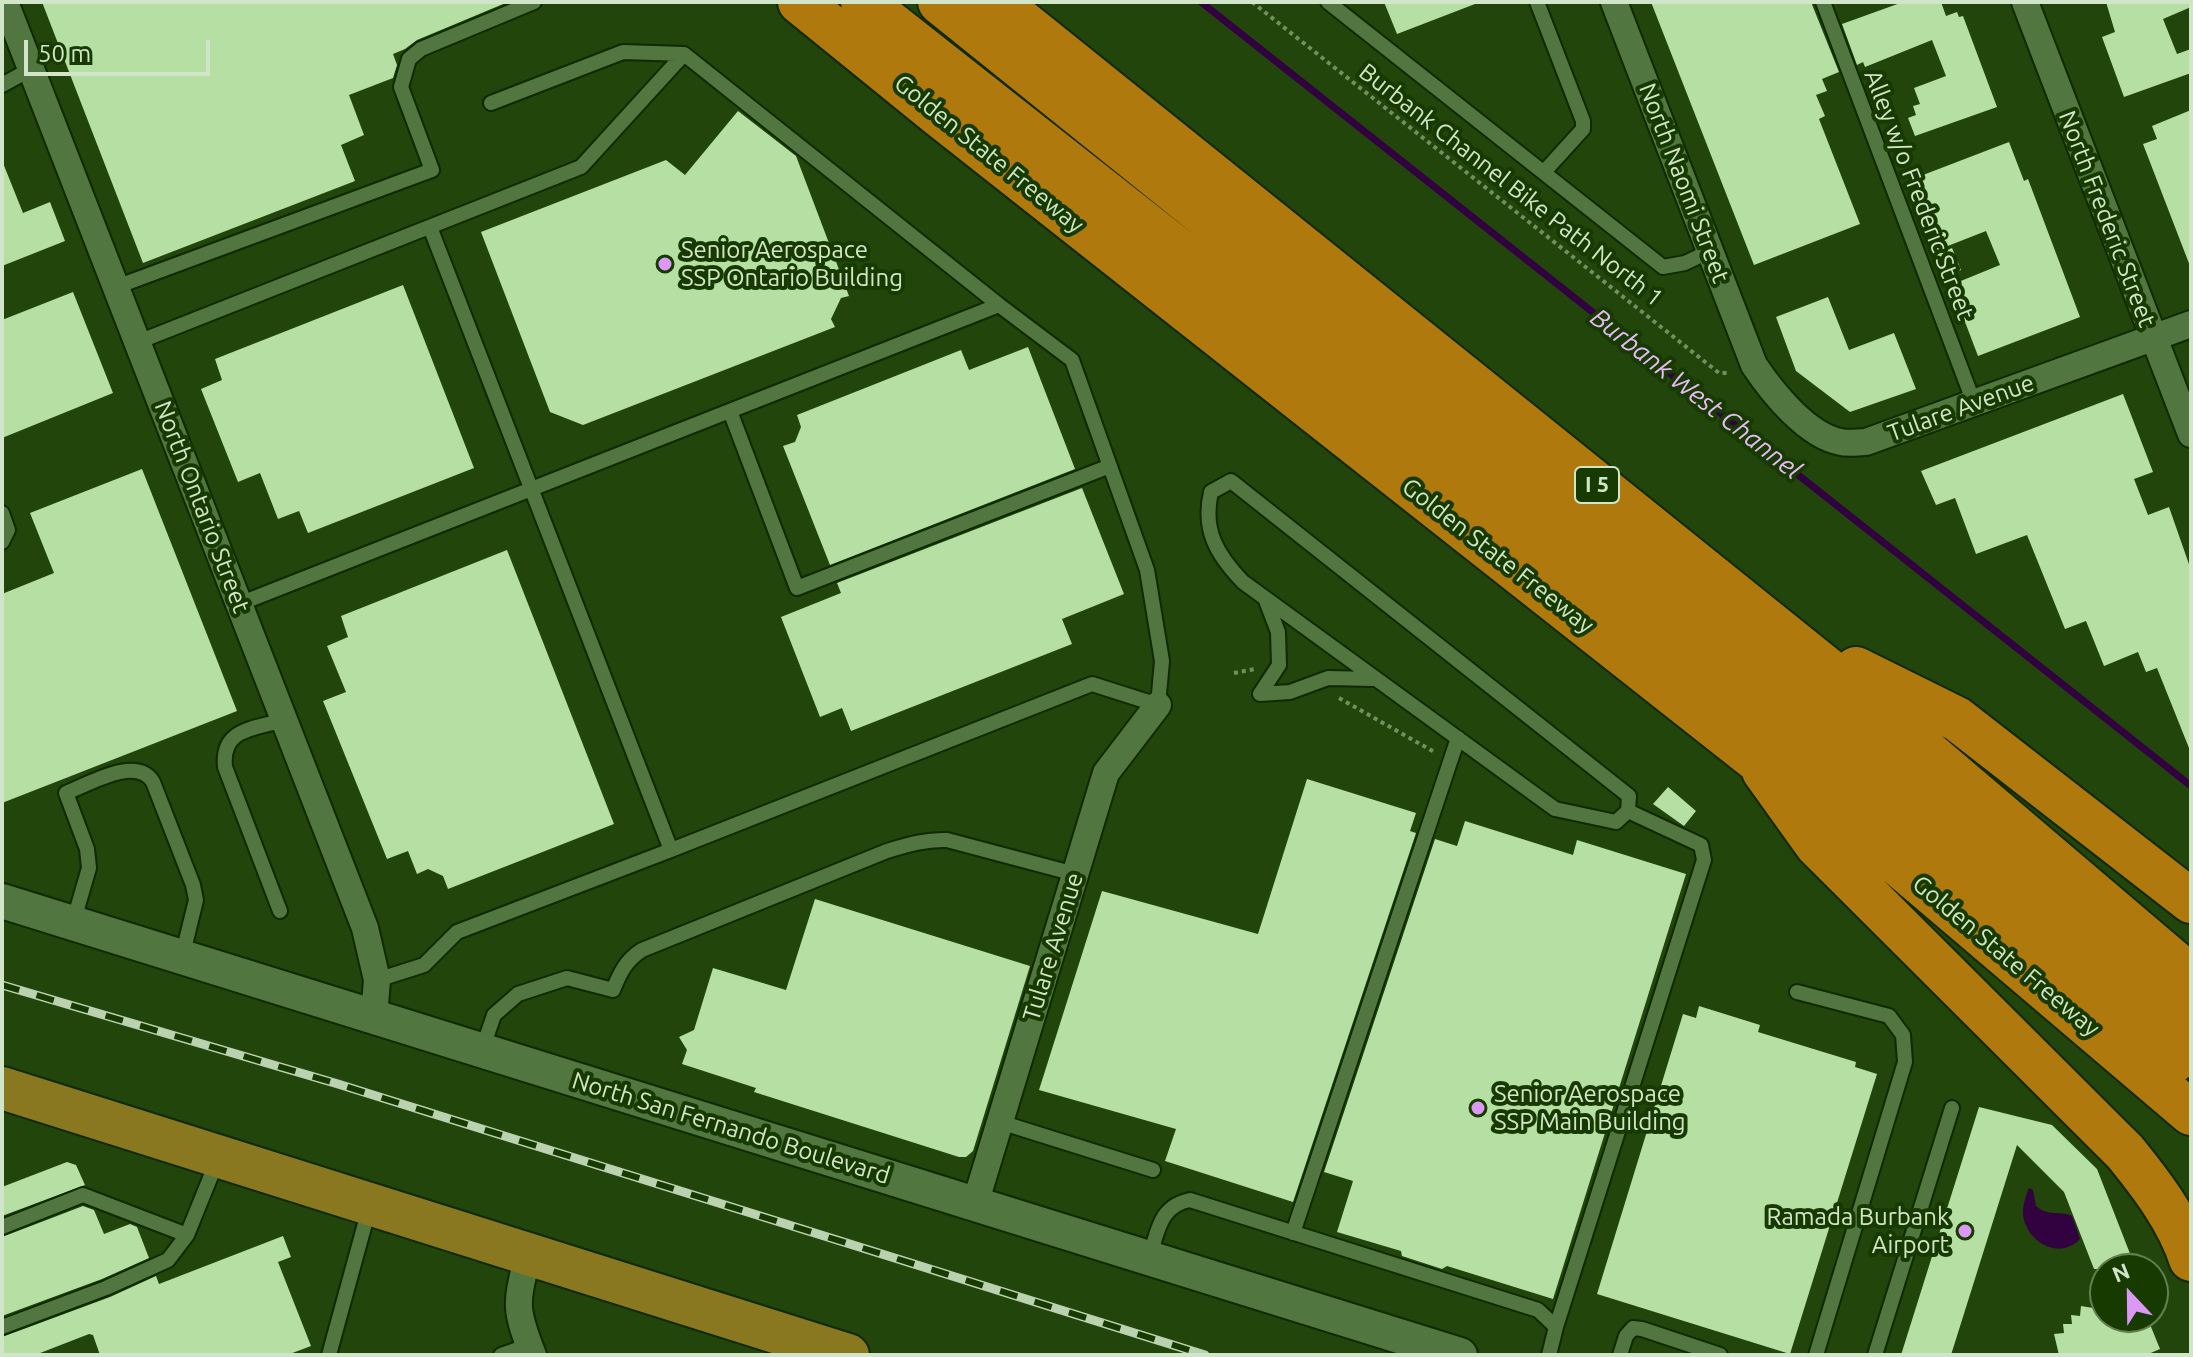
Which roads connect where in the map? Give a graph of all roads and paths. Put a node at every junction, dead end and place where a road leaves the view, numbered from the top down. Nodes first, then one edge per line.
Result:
1 (5, 2) edge
2 (534, 2) edge
3 (800, 2) edge
4 (863, 2) edge
5 (940, 2) edge
6 (997, 2) edge
7 (1252, 2) edge
8 (1328, 2) edge
9 (1537, 2) edge
10 (1614, 2) edge
11 (1823, 2) edge
12 (2025, 2) edge
13 (684, 54) junction
14 (31, 69) junction
15 (2, 85) edge
16 (491, 103) dead end
17 (1544, 172) junction
18 (430, 227) junction
19 (1710, 251) junction
20 (116, 287) junction
21 (999, 305) junction
22 (2191, 324) edge
23 (2153, 339) junction
24 (138, 342) junction
25 (1754, 365) junction
26 (1974, 403) junction
27 (730, 411) junction
28 (2191, 434) edge
29 (1110, 466) junction
30 (532, 488) junction
31 (2, 513) edge
32 (2, 542) edge
33 (1265, 598) junction
34 (239, 604) junction
35 (1775, 629) junction
36 (1234, 673) dead end
37 (1272, 675) junction
38 (1375, 679) junction
39 (1306, 686) junction
40 (1158, 705) junction
41 (284, 720) junction
42 (1458, 738) junction
43 (1756, 759) junction
44 (1450, 761) junction
45 (1628, 811) junction
46 (671, 850) junction
47 (1075, 874) junction
48 (2, 901) edge
49 (2191, 901) edge
50 (280, 911) dead end
51 (73, 923) junction
52 (181, 957) junction
53 (2191, 977) edge
54 (377, 980) junction
55 (1797, 992) dead end
56 (374, 1017) junction
57 (2191, 1024) edge
58 (482, 1051) junction
59 (2191, 1073) edge
60 (2, 1088) edge
61 (1952, 1108) dead end
62 (2191, 1113) edge
63 (1000, 1122) junction
64 (219, 1157) junction
65 (1153, 1170) dead end
66 (975, 1204) junction
67 (371, 1205) junction
68 (2, 1227) edge
69 (1293, 1233) junction
70 (187, 1235) junction
71 (528, 1255) junction
72 (1149, 1258) junction
73 (2191, 1259) edge
74 (2, 1327) edge
75 (1556, 1327) junction
76 (531, 1350) edge
77 (329, 1355) edge
78 (501, 1355) edge
79 (848, 1355) edge
80 (1460, 1355) edge
81 (1549, 1355) edge
82 (1620, 1355) edge
83 (1720, 1355) edge
84 (1816, 1355) edge
85 (1875, 1355) edge

1 - 14 street, North Ontario Street
2 - 20 lane
3 - 43 highway, Golden State Freeway
4 - 59 highway
5 - 57 highway
6 - 35 highway, I 5
7 - 25 path, Burbank Channel Bike Path North 1
8 - 17 lane
9 - 17 lane
10 - 19 street, North Naomi Street
11 - 26 lane, Alley w/o Frederic Street
12 - 23 street, North Frederic Street
13 - 16 lane
13 - 18 lane
13 - 21 lane
14 - 15 lane
14 - 20 street, North Ontario Street
17 - 19 lane
18 - 24 lane
18 - 30 lane
19 - 25 street, North Naomi Street
20 - 24 street, North Ontario Street
21 - 27 lane
21 - 29 lane
22 - 23 street, Tulare Avenue
23 - 26 street, Tulare Avenue
23 - 28 street, North Frederic Street
24 - 34 street, North Ontario Street
25 - 26 street, Tulare Avenue
27 - 29 lane
27 - 30 lane
29 - 40 lane
30 - 34 lane
30 - 46 lane
31 - 32 lane
33 - 37 lane
33 - 38 lane
33 - 45 lane
34 - 41 street, North Ontario Street
35 - 49 highway
35 - 53 highway, I 5
36 - 37 path
37 - 39 lane
38 - 39 lane
38 - 42 lane
39 - 44 path
40 - 46 lane
40 - 47 street, Tulare Avenue
41 - 50 lane
41 - 54 street, North Ontario Street
42 - 44 lane
42 - 45 lane
43 - 62 highway, Golden State Freeway
43 - 73 highway
44 - 69 lane
45 - 75 lane
46 - 54 lane
47 - 58 lane
47 - 63 street, Tulare Avenue
48 - 51 street, North San Fernando Boulevard
51 - 52 street, North San Fernando Boulevard
51 - 52 lane
52 - 56 street, North San Fernando Boulevard
54 - 56 street, North Ontario Street
55 - 84 lane
56 - 58 street, North San Fernando Boulevard
58 - 66 street, North San Fernando Boulevard
60 - 64 main road
61 - 85 lane
63 - 65 lane
63 - 66 street, Tulare Avenue
64 - 67 main road
64 - 70 lane
66 - 72 street, North San Fernando Boulevard
67 - 71 main road
67 - 77 lane
68 - 70 lane
69 - 72 lane
69 - 75 lane
70 - 74 lane
71 - 76 street
71 - 79 main road
72 - 80 street, North San Fernando Boulevard
75 - 81 lane
76 - 78 lane
82 - 83 lane

